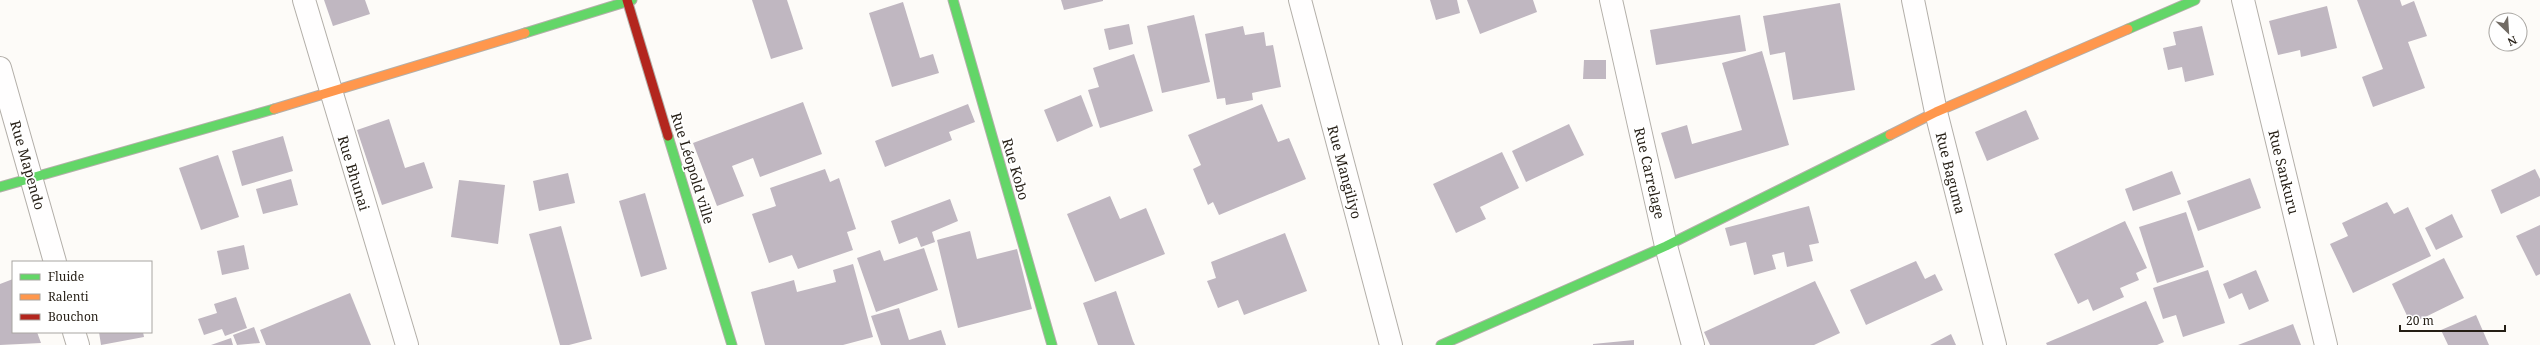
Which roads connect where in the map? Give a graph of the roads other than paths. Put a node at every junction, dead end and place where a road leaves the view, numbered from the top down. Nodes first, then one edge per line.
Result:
1 (304, 0) edge
2 (629, 0) edge
3 (953, 0) edge
4 (1300, 0) edge
5 (1612, 0) edge
6 (1913, 0) edge
7 (2195, 0) edge
8 (2243, 0) edge
9 (0, 68) edge
10 (330, 94) junction
11 (1936, 112) junction
12 (32, 178) junction
13 (0, 187) edge
14 (1666, 246) junction
15 (55, 261) edge
16 (74, 333) edge
17 (78, 345) edge
18 (407, 345) edge
19 (732, 345) edge
20 (1052, 345) edge
21 (1391, 345) edge
22 (1441, 345) edge
23 (1693, 345) edge
24 (1995, 345) edge
25 (2326, 345) edge

1 - 10 street, Rue Bhunai
2 - 10 street
2 - 19 street, Rue Léopold ville
3 - 20 street, Rue Kobo
4 - 21 street, Rue Mangiliyo
5 - 14 street, Rue Carrelage
6 - 11 street, Rue Baguma
7 - 11 street
8 - 25 street, Rue Sankuru
9 - 12 street, Rue Mapendo
10 - 12 street
10 - 18 street, Rue Bhunai
11 - 14 street
11 - 24 street, Rue Baguma
12 - 13 street
12 - 15 street, Rue Mapendo
14 - 22 street
14 - 23 street, Rue Carrelage
16 - 17 street

